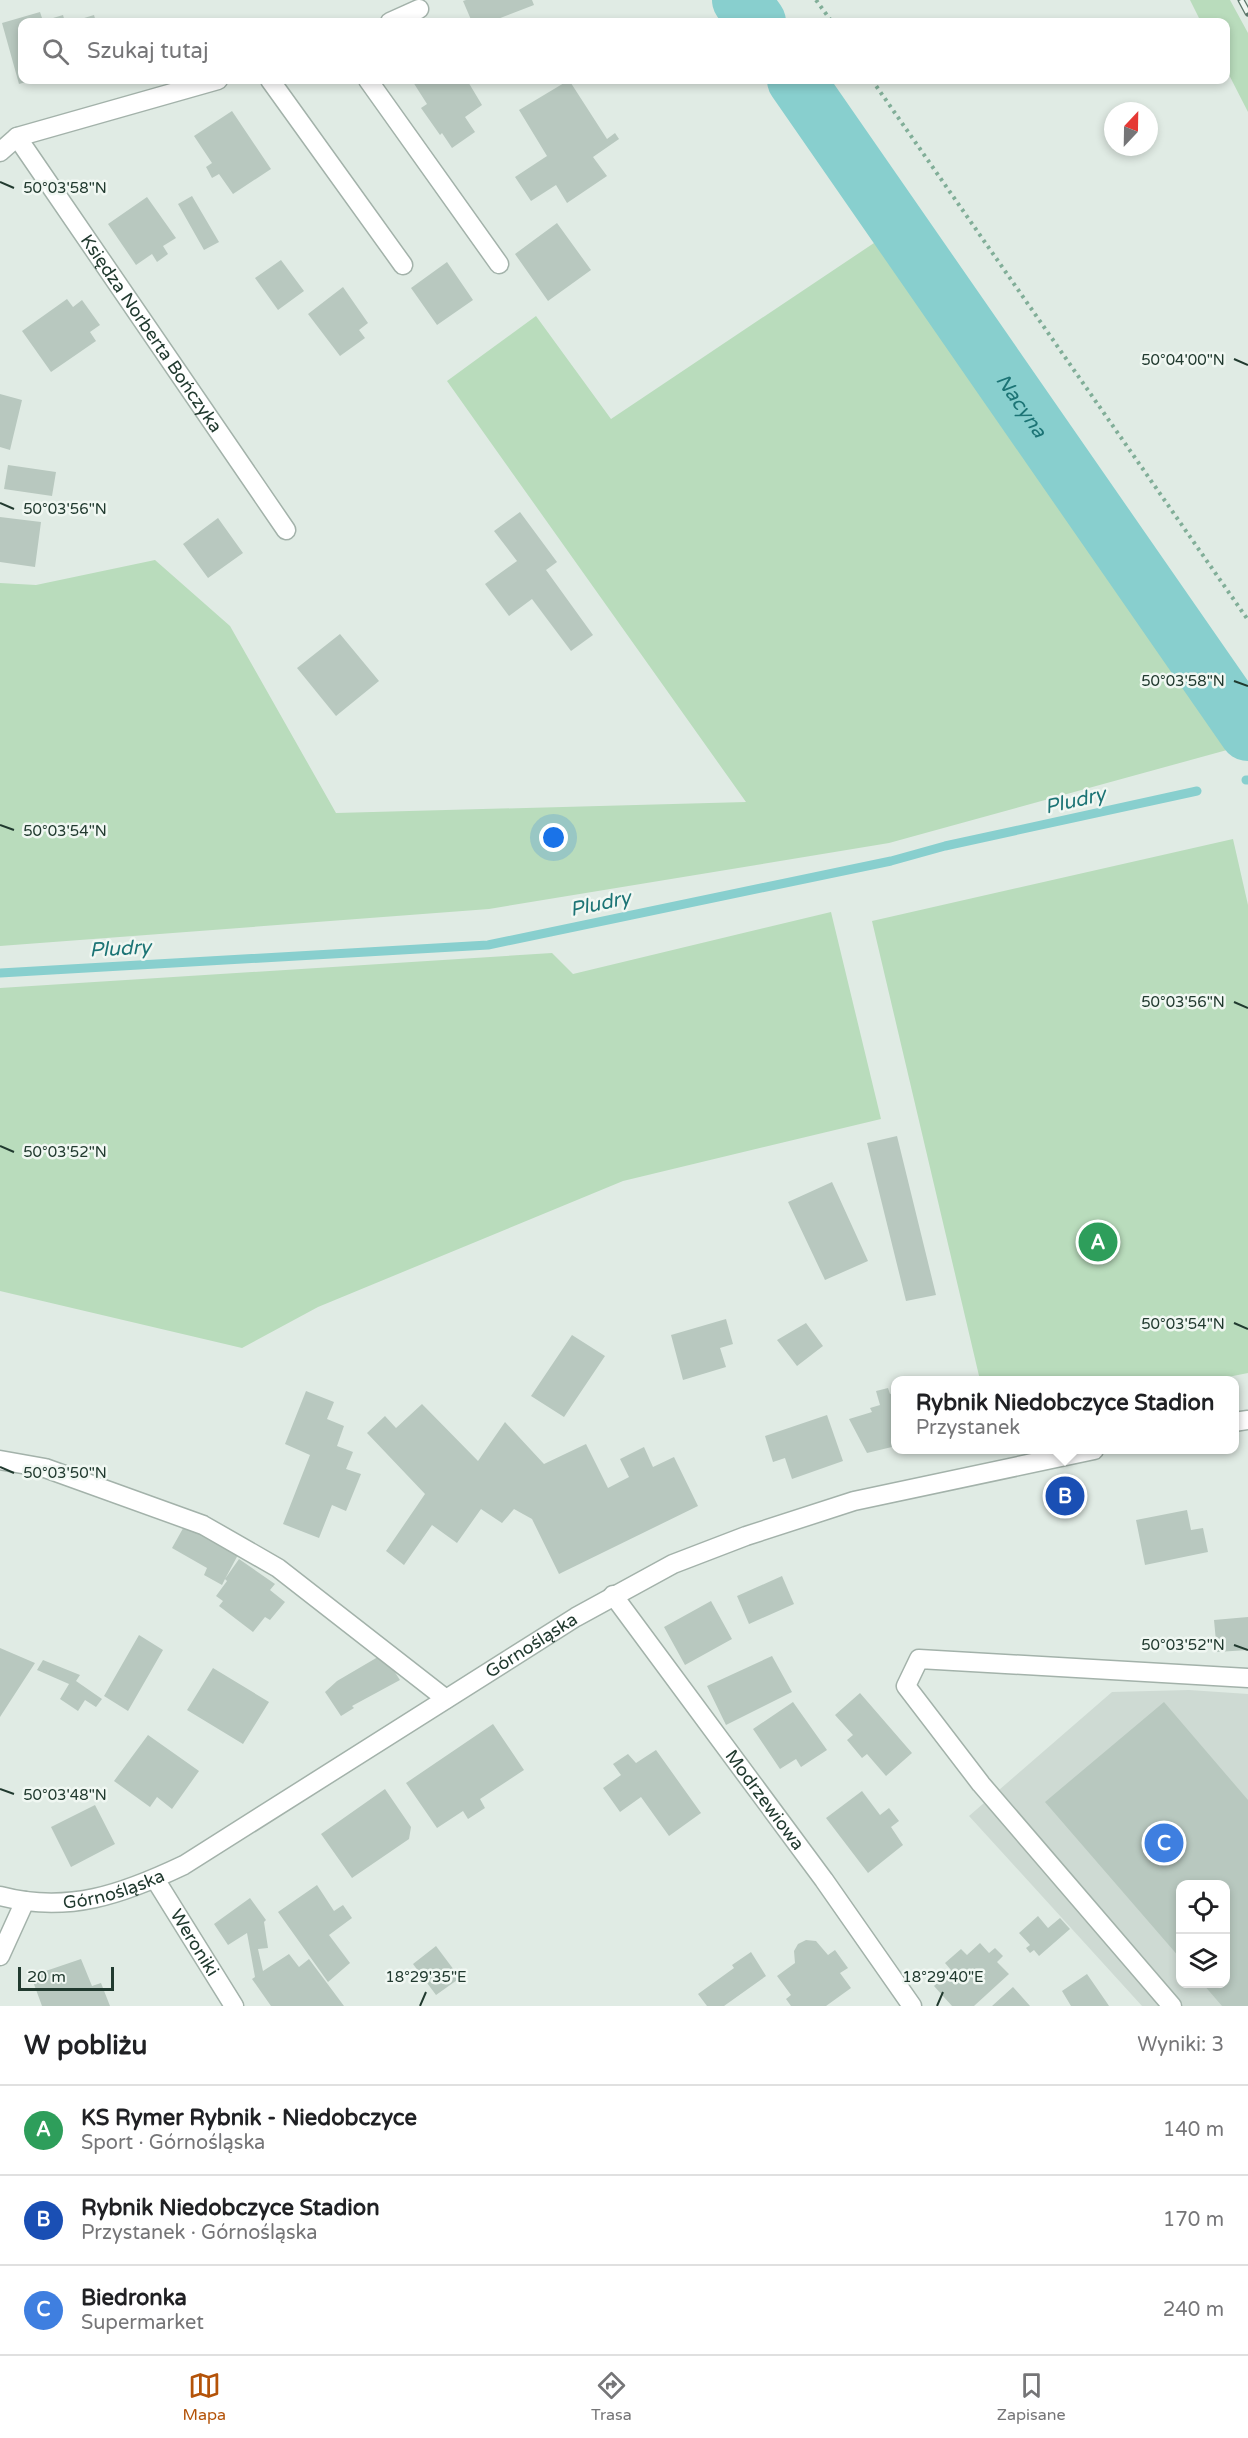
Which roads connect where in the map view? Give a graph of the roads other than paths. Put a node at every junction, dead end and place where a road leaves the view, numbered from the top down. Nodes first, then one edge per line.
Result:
1 (420, 9) dead end
2 (399, 18) edge
3 (204, 84) edge
4 (273, 84) edge
5 (371, 84) edge
6 (17, 137) junction
7 (0, 152) edge
8 (499, 264) dead end
9 (403, 266) dead end
10 (286, 530) dead end
11 (1070, 1454) edge
12 (0, 1460) edge
13 (613, 1595) junction
14 (1248, 1678) edge
15 (446, 1699) junction
16 (155, 1879) junction
17 (0, 1896) edge
18 (25, 1901) junction
19 (0, 1956) edge
20 (234, 2006) edge
21 (912, 2006) edge
22 (1172, 2006) edge

1 - 2 street
3 - 6 street
4 - 9 street
5 - 8 street
6 - 7 street
6 - 10 street, Księdza Norberta Bończyka
11 - 13 street, Górnośląska
12 - 15 street
13 - 15 street, Górnośląska
13 - 21 street, Modrzewiowa
14 - 22 street
15 - 16 street, Górnośląska
16 - 18 street, Górnośląska
16 - 20 street, Weroniki
17 - 18 street, Górnośląska
18 - 19 street

